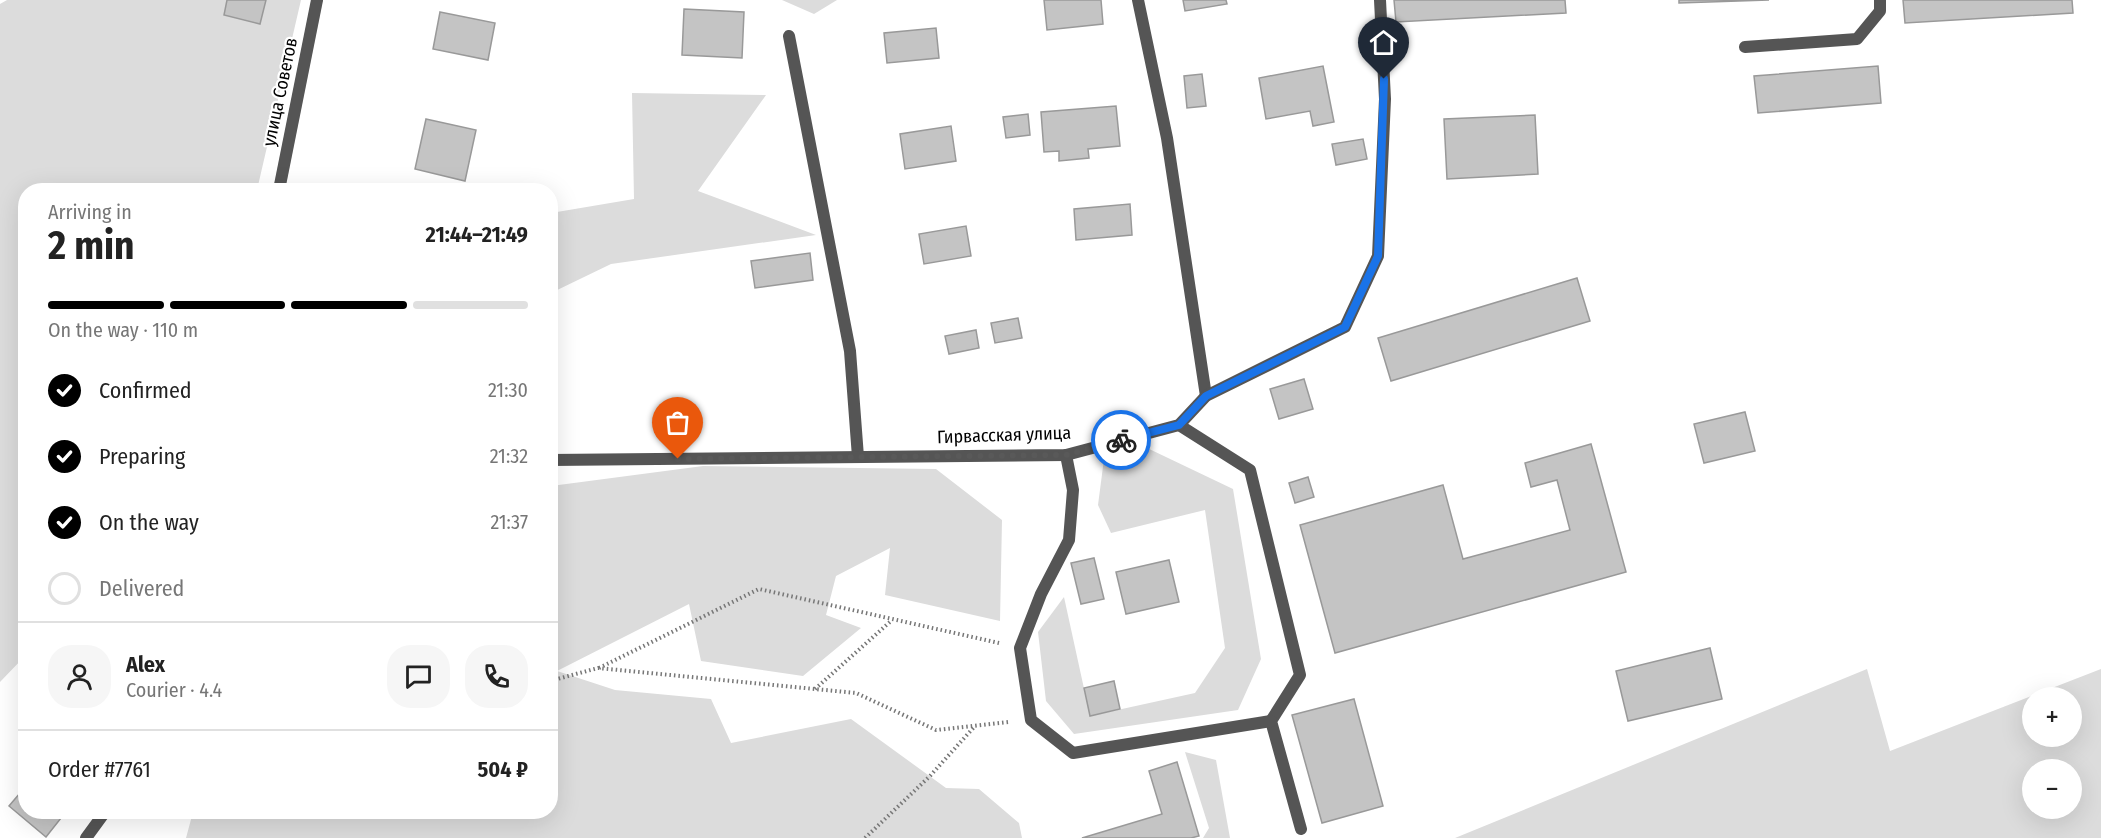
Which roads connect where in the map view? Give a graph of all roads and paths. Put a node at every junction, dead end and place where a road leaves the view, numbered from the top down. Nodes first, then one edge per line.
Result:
1 (318, 0) edge
2 (1138, 0) edge
3 (1380, 0) edge
4 (1880, 0) edge
5 (789, 36) dead end
6 (1745, 47) dead end
7 (280, 183) edge
8 (1206, 396) junction
9 (1179, 425) junction
10 (1066, 455) junction
11 (858, 457) junction
12 (558, 460) edge
13 (893, 619) junction
14 (1020, 648) junction
15 (598, 668) junction
16 (558, 679) edge
17 (815, 689) junction
18 (1031, 720) junction
19 (1271, 721) junction
20 (975, 726) junction
21 (100, 819) edge
22 (1301, 829) dead end
23 (86, 838) edge
24 (865, 838) edge

1 - 7 street, улица Советов
2 - 8 street
3 - 8 street
4 - 6 street
5 - 11 street
8 - 9 street
9 - 10 street, Гирвасская улица
9 - 19 street
10 - 11 street, Гирвасская улица
10 - 14 street
11 - 12 street, Гирвасская улица
13 - 14 path
13 - 15 path
13 - 17 path
14 - 18 street
15 - 16 path
15 - 17 path
17 - 20 path
18 - 19 street
18 - 20 path
19 - 22 street
20 - 24 path
21 - 23 street

